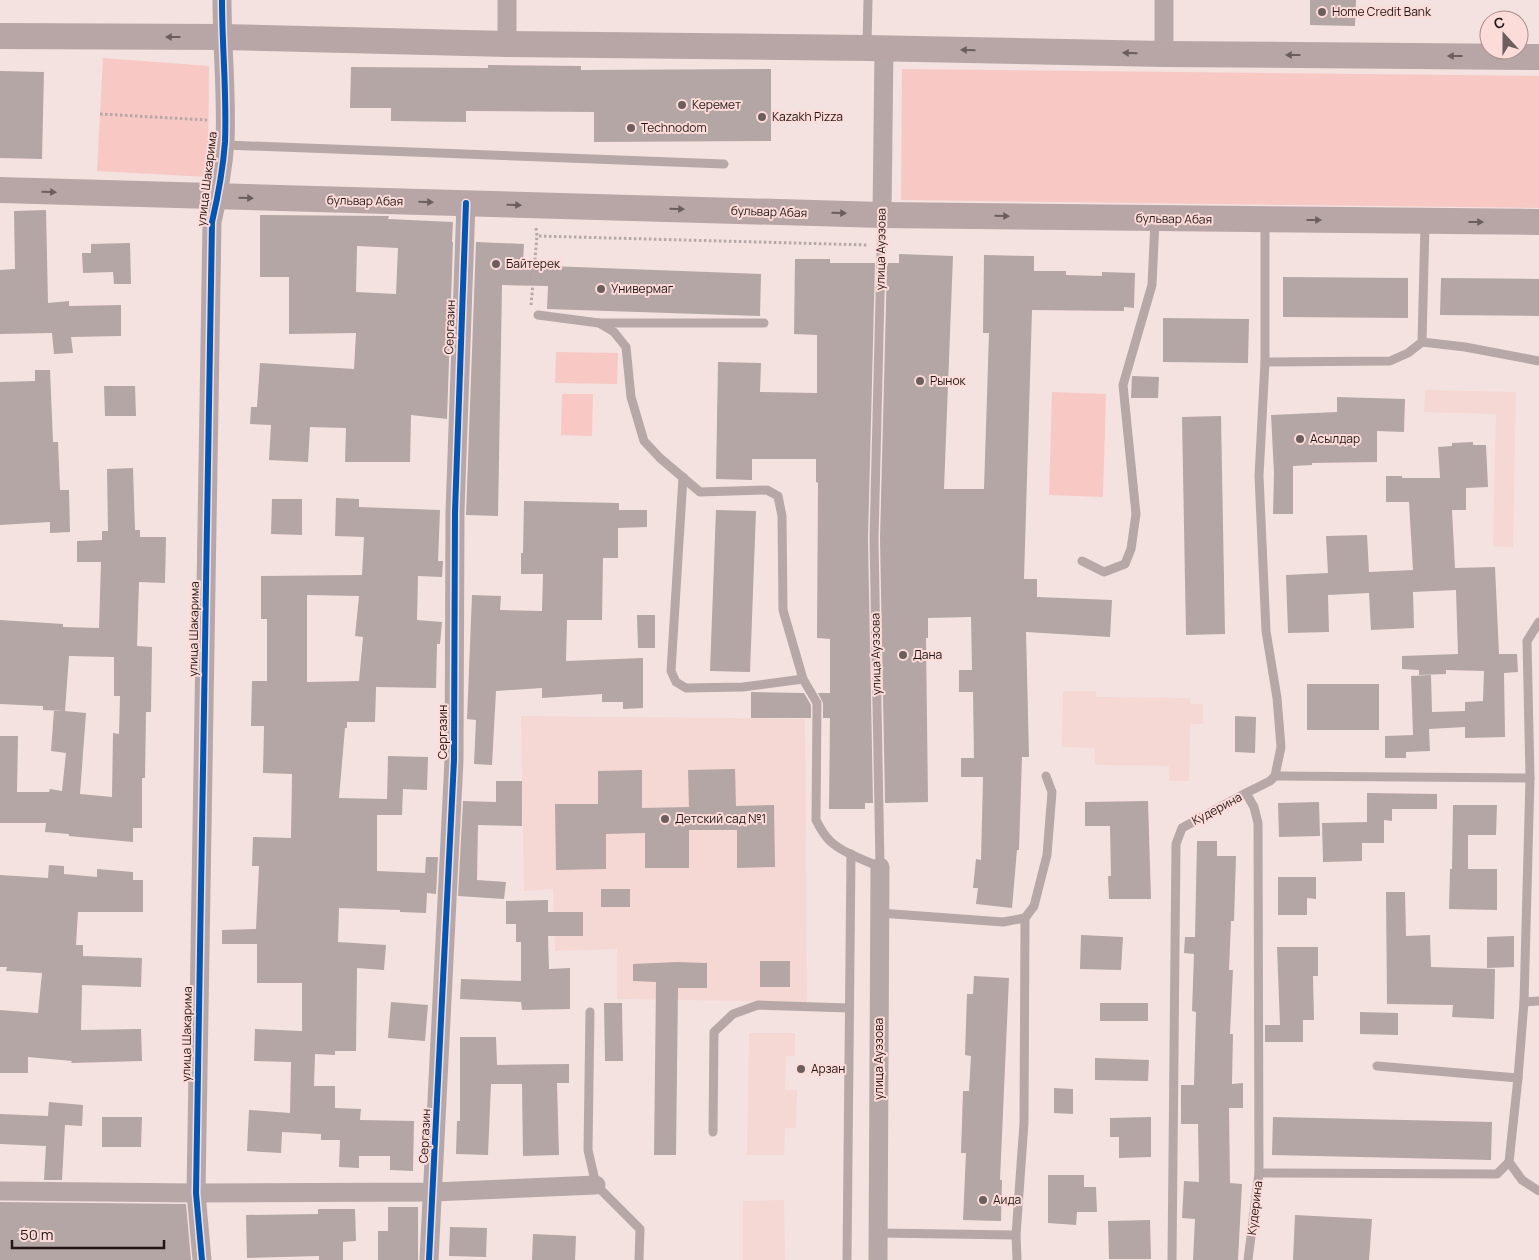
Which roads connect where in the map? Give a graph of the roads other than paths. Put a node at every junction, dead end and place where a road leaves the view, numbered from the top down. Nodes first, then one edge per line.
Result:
1 (222, 0) edge
2 (507, 0) edge
3 (868, 0) edge
4 (1164, 0) edge
5 (0, 36) edge
6 (222, 37) junction
7 (506, 44) junction
8 (876, 48) junction
9 (1164, 54) junction
10 (1539, 56) edge
11 (225, 136) junction
12 (724, 164) dead end
13 (0, 190) edge
14 (218, 197) junction
15 (466, 203) junction
16 (882, 215) junction
17 (1155, 218) junction
18 (1265, 220) junction
19 (1426, 221) junction
20 (1539, 222) edge
21 (538, 315) road end
22 (598, 323) junction
23 (764, 323) dead end
24 (1422, 342) junction
25 (1265, 362) junction
26 (1539, 362) edge
27 (683, 477) junction
28 (1082, 561) dead end
29 (1539, 622) edge
30 (803, 679) junction
31 (1046, 776) dead end
32 (1276, 776) junction
33 (1530, 778) junction
34 (1246, 793) junction
35 (851, 854) junction
36 (880, 868) junction
37 (880, 913) junction
38 (1025, 918) junction
39 (1539, 1001) edge
40 (1524, 1002) junction
41 (849, 1008) junction
42 (590, 1012) dead end
43 (1377, 1066) dead end
44 (1518, 1078) junction
45 (714, 1132) dead end
46 (1509, 1162) junction
47 (1259, 1173) junction
48 (596, 1185) junction
49 (0, 1191) edge
50 (1539, 1191) edge
51 (432, 1192) junction
52 (196, 1193) junction
53 (878, 1233) junction
54 (1016, 1235) junction
55 (202, 1260) edge
56 (429, 1260) edge
57 (639, 1260) edge
58 (847, 1260) edge
59 (878, 1260) edge
60 (1017, 1260) edge
61 (1172, 1260) edge
62 (1248, 1260) edge

1 - 6 street, улица Шакарима
2 - 7 street
3 - 8 lane
4 - 9 street
6 -> 5 main road
6 - 7 main road
6 - 11 street, улица Шакарима
7 - 8 main road
9 -> 8 main road
8 - 16 street, улица Ауэзова
10 -> 9 main road
11 - 12 lane
11 - 14 street, улица Шакарима
13 -> 14 main road, бульвар Абая
14 -> 15 main road, бульвар Абая
14 - 52 street, улица Шакарима
15 -> 16 main road, бульвар Абая
15 - 51 street, Сергазин
16 -> 17 main road, бульвар Абая
16 - 36 lane, улица Ауэзова
17 - 18 main road, бульвар Абая
17 - 28 lane
18 -> 19 main road, бульвар Абая
18 - 25 lane
19 -> 20 main road, бульвар Абая
19 - 24 lane
21 - 22 lane
22 - 23 lane
22 - 27 lane
24 - 25 lane
24 - 26 lane
25 - 32 lane
27 - 30 lane
27 - 30 lane
29 - 33 lane
30 - 35 lane
31 - 38 lane
32 - 33 lane
32 - 34 lane
33 - 40 lane
34 - 47 lane, Кудерина
34 - 61 lane, Кудерина
35 - 36 lane
35 - 41 lane
36 - 37 street, улица Ауэзова
37 - 38 lane
37 - 53 street, улица Ауэзова
38 - 54 lane
39 - 40 lane
40 - 44 lane
41 - 45 lane
41 - 58 lane
42 - 48 lane
43 - 44 lane
44 - 46 lane
46 - 47 lane
46 - 50 lane
47 - 62 lane, Кудерина
48 - 51 street
48 - 57 lane
49 - 52 street
51 - 52 street
51 - 56 street, Сергазин
52 - 55 street, улица Шакарима
53 - 54 lane
53 - 59 street, улица Ауэзова
54 - 60 lane

